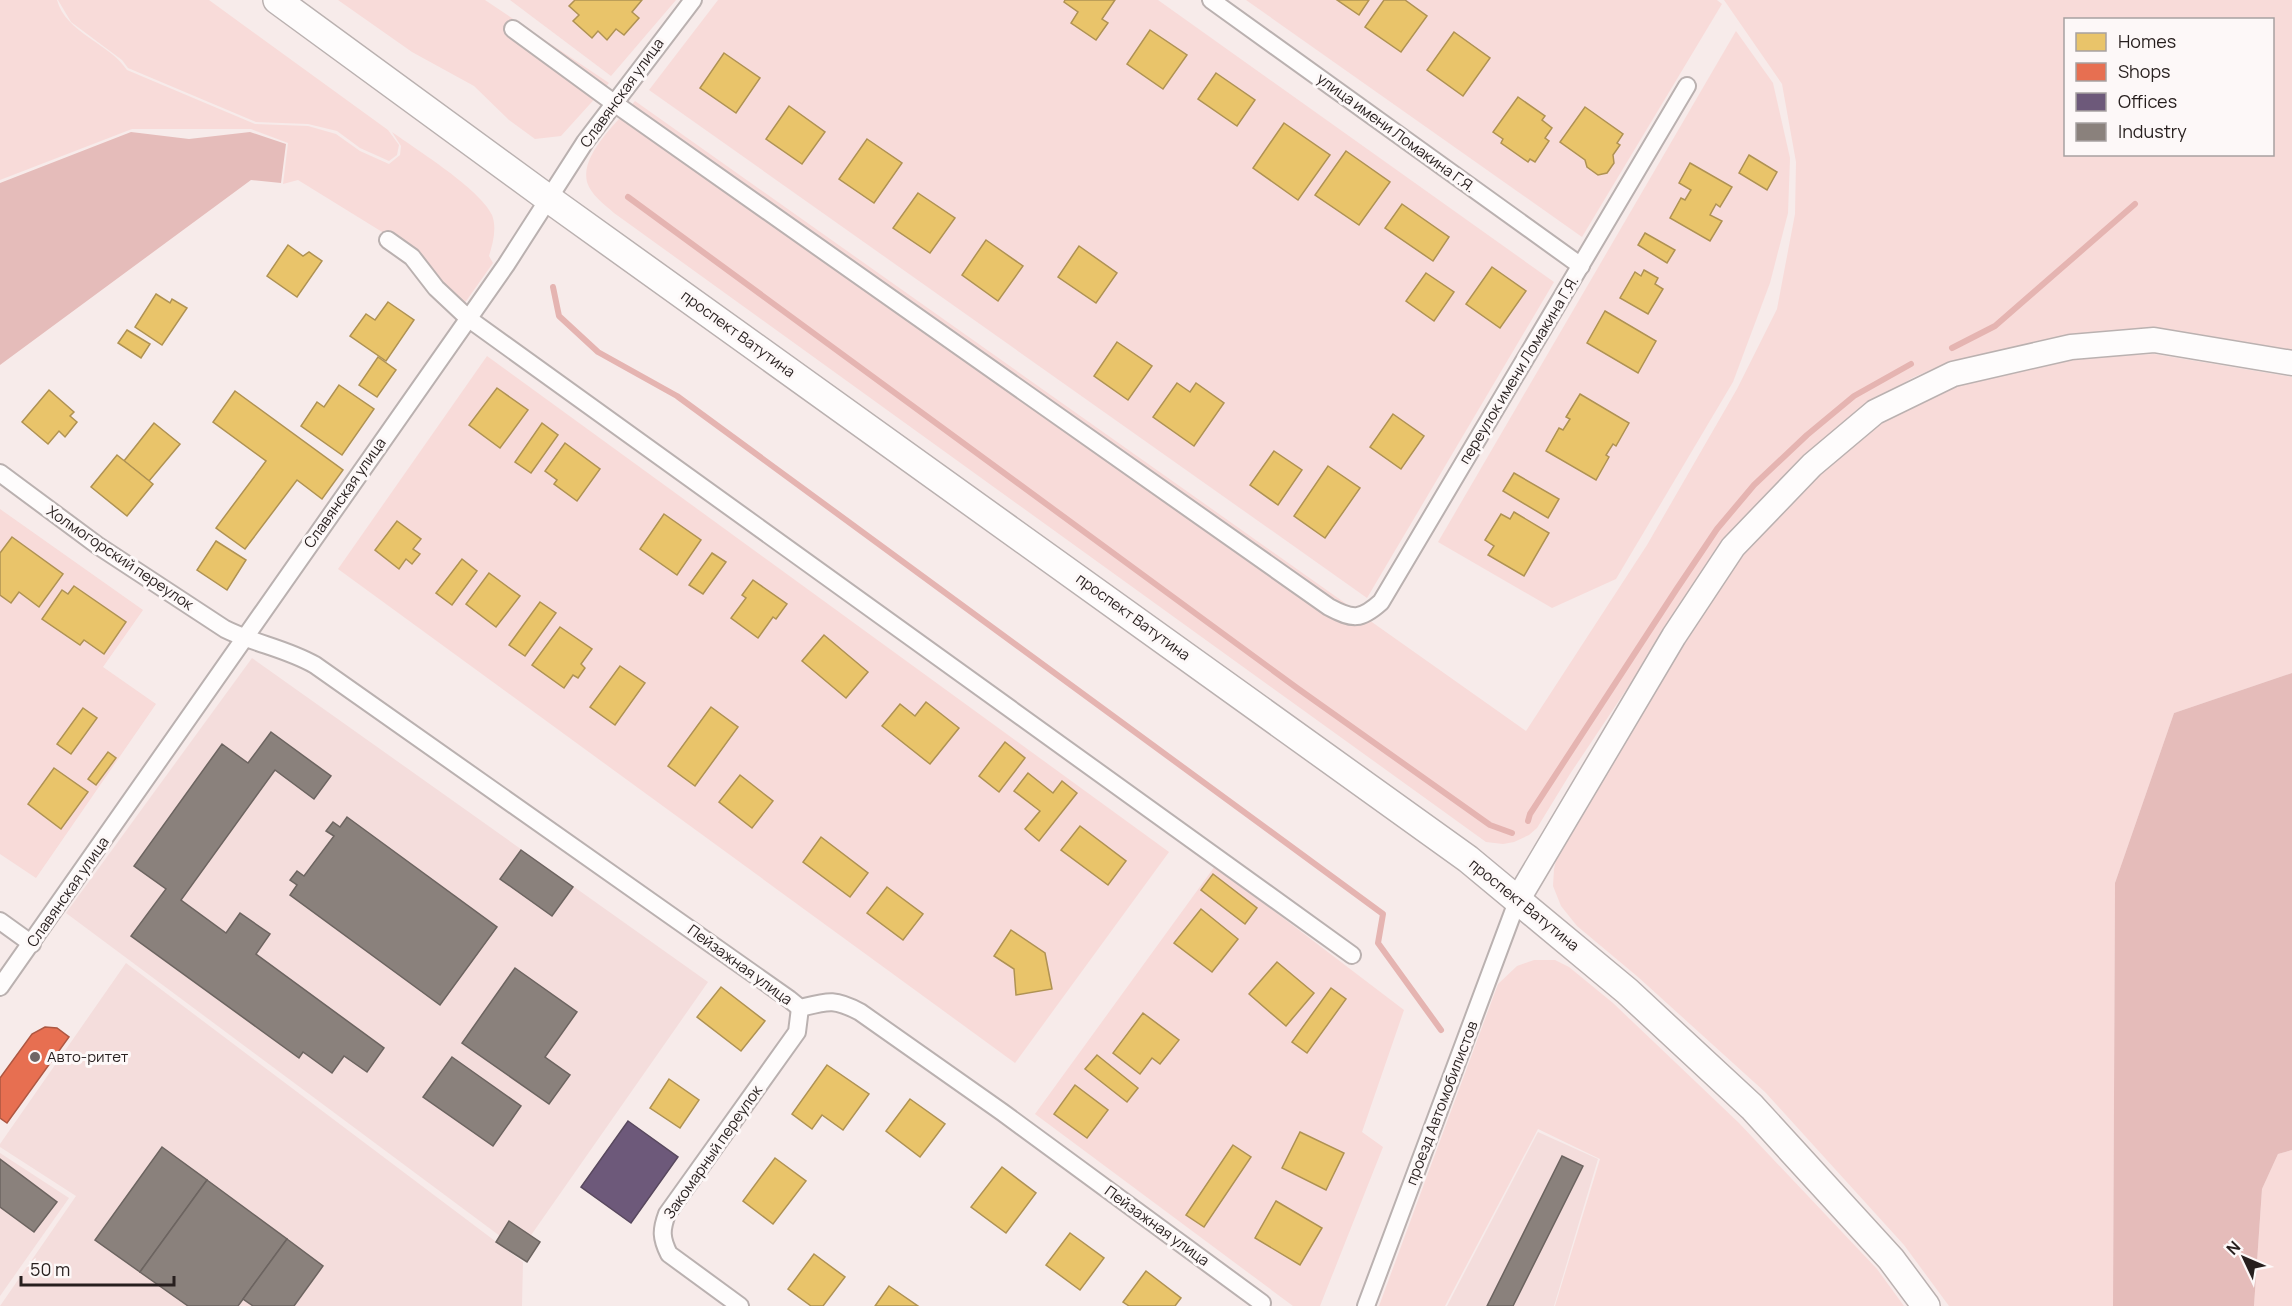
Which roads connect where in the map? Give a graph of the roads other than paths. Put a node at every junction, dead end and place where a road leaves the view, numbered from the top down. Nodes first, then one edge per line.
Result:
1 (693, 0) edge
2 (1211, 0) edge
3 (281, 3) edge
4 (513, 29) dead end
5 (1688, 86) dead end
6 (614, 103) junction
7 (549, 199) junction
8 (388, 240) dead end
9 (1581, 266) junction
10 (469, 319) junction
11 (2292, 363) edge
12 (0, 473) edge
13 (243, 638) junction
14 (1518, 899) junction
15 (0, 921) edge
16 (32, 944) junction
17 (1352, 955) dead end
18 (0, 987) edge
19 (800, 1008) junction
20 (1262, 1303) dead end
21 (740, 1306) edge
22 (1366, 1306) edge
23 (1926, 1306) edge

1 - 6 street, Славянская улица
2 - 9 street, улица имени Ломакина Г.Я.
3 - 7 main road, проспект Ватутина
4 - 6 street, переулок имени Ломакина Г.Я.
5 - 9 street, переулок имени Ломакина Г.Я.
6 - 7 street, Славянская улица
6 - 9 street, переулок имени Ломакина Г.Я.
7 - 10 street, Славянская улица
7 - 14 main road, проспект Ватутина
8 - 10 street
10 - 13 street, Славянская улица
10 - 17 street
11 - 14 street
12 - 13 street, Холмогорский переулок
13 - 16 street, Славянская улица
13 - 19 street, Пейзажная улица
14 - 22 street, проезд Автомобилистов
14 - 23 main road, проспект Ватутина
15 - 16 street
16 - 18 street, Славянская улица
19 - 20 street, Пейзажная улица
19 - 21 street, Закомарный переулок

